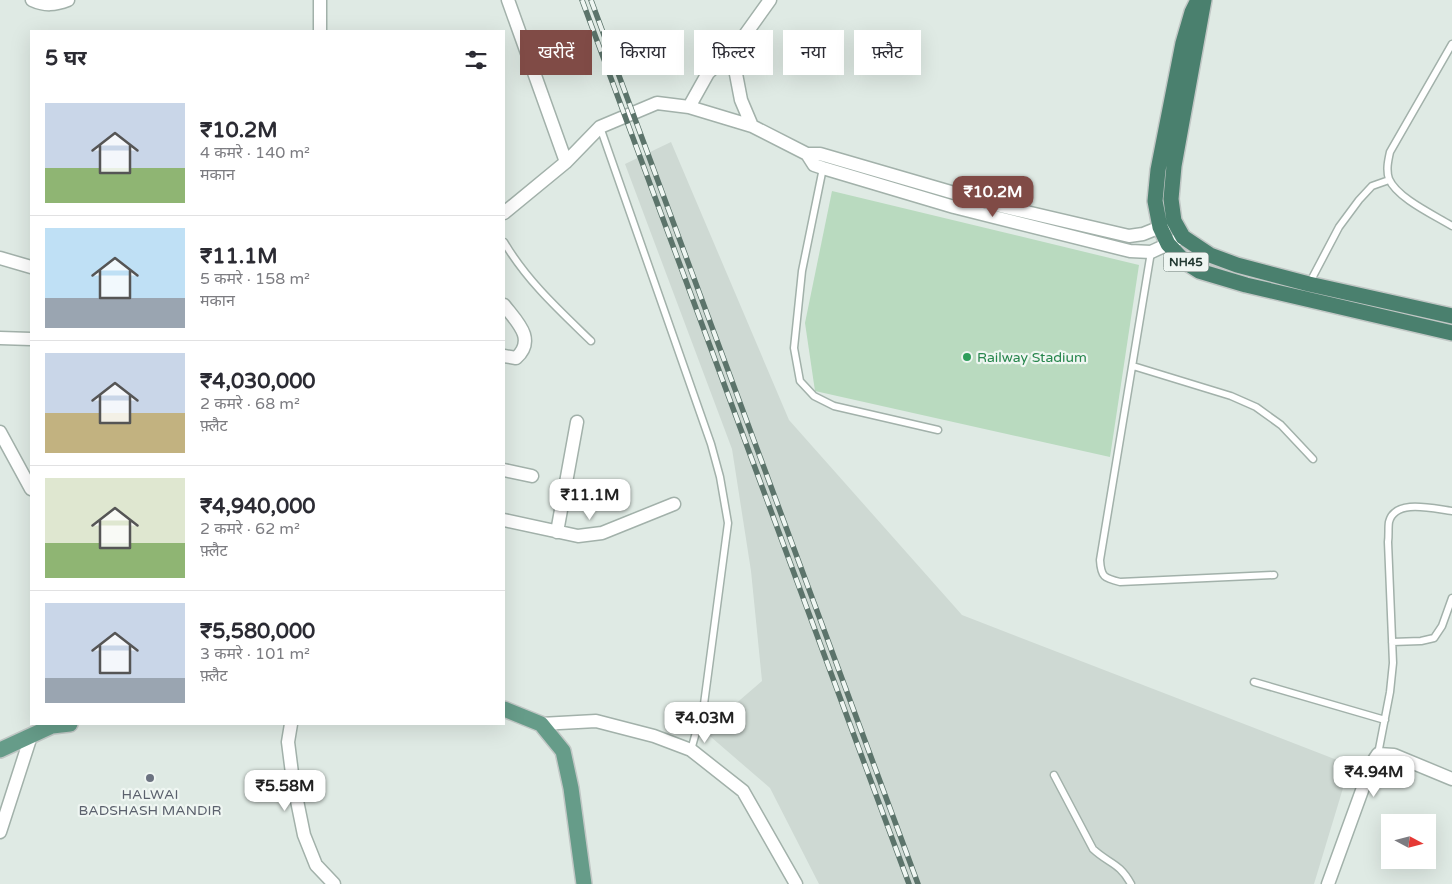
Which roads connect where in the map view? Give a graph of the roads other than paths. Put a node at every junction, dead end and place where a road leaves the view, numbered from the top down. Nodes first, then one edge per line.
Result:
1 (32, 0) edge
2 (68, 0) edge
3 (320, 0) edge
4 (508, 0) edge
5 (770, 0) edge
6 (1198, 0) edge
7 (1204, 0) edge
8 (320, 30) edge
9 (748, 30) edge
10 (1452, 44) edge
11 (707, 75) edge
12 (736, 75) edge
13 (689, 107) junction
14 (752, 126) junction
15 (600, 127) junction
16 (807, 154) junction
17 (566, 162) junction
18 (823, 168) junction
19 (1389, 180) junction
20 (505, 212) edge
21 (1174, 221) junction
22 (1452, 226) edge
23 (1160, 227) junction
24 (1183, 237) junction
25 (505, 244) edge
26 (1168, 244) junction
27 (1151, 252) junction
28 (0, 258) edge
29 (30, 267) edge
30 (1309, 284) junction
31 (505, 306) edge
32 (1452, 316) edge
33 (1452, 333) edge
34 (0, 338) edge
35 (30, 339) edge
36 (591, 341) dead end
37 (505, 356) edge
38 (1132, 366) junction
39 (577, 422) dead end
40 (938, 430) dead end
41 (0, 432) edge
42 (1313, 459) dead end
43 (505, 470) edge
44 (532, 476) dead end
45 (30, 487) edge
46 (674, 504) dead end
47 (1452, 511) edge
48 (505, 520) edge
49 (556, 532) junction
50 (1274, 575) dead end
51 (1452, 598) edge
52 (1392, 642) junction
53 (1254, 682) dead end
54 (505, 709) edge
55 (1385, 720) junction
56 (541, 724) junction
57 (53, 725) edge
58 (291, 725) edge
59 (31, 736) junction
60 (0, 750) edge
61 (691, 750) junction
62 (1378, 754) junction
63 (1054, 775) dead end
64 (1452, 778) edge
65 (0, 832) edge
66 (334, 884) edge
67 (584, 884) edge
68 (796, 884) edge
69 (1131, 884) edge
70 (1328, 884) edge

1 - 2 street
3 - 8 street
4 - 17 street
5 - 9 street
6 - 23 highway, NH45
7 - 21 highway, NH45
10 - 19 lane
11 - 13 street
12 - 14 street
13 - 14 street
13 - 15 street
14 - 16 street
15 - 17 street
15 - 61 lane
16 - 18 street
16 - 23 street
17 - 20 street
18 - 27 street
18 - 40 lane
19 - 22 lane
19 - 30 lane
21 - 23 street
21 - 24 highway, NH45
23 - 26 highway, NH45
24 - 26 street
24 - 30 highway, NH45
25 - 36 lane
26 - 27 street
26 - 33 highway, NH45
27 - 38 lane
28 - 29 street
30 - 32 highway, NH45
31 - 37 street
34 - 35 street
38 - 42 lane
38 - 50 lane
39 - 49 street
41 - 45 street
43 - 44 street
46 - 49 street
47 - 52 lane
48 - 49 street
51 - 52 lane
52 - 55 lane
53 - 55 lane
54 - 56 main road
55 - 62 lane
56 - 61 street
56 - 67 main road
57 - 59 main road
58 - 66 street
59 - 60 main road
59 - 65 street
61 - 68 street
62 - 64 street
62 - 70 street
63 - 69 lane

